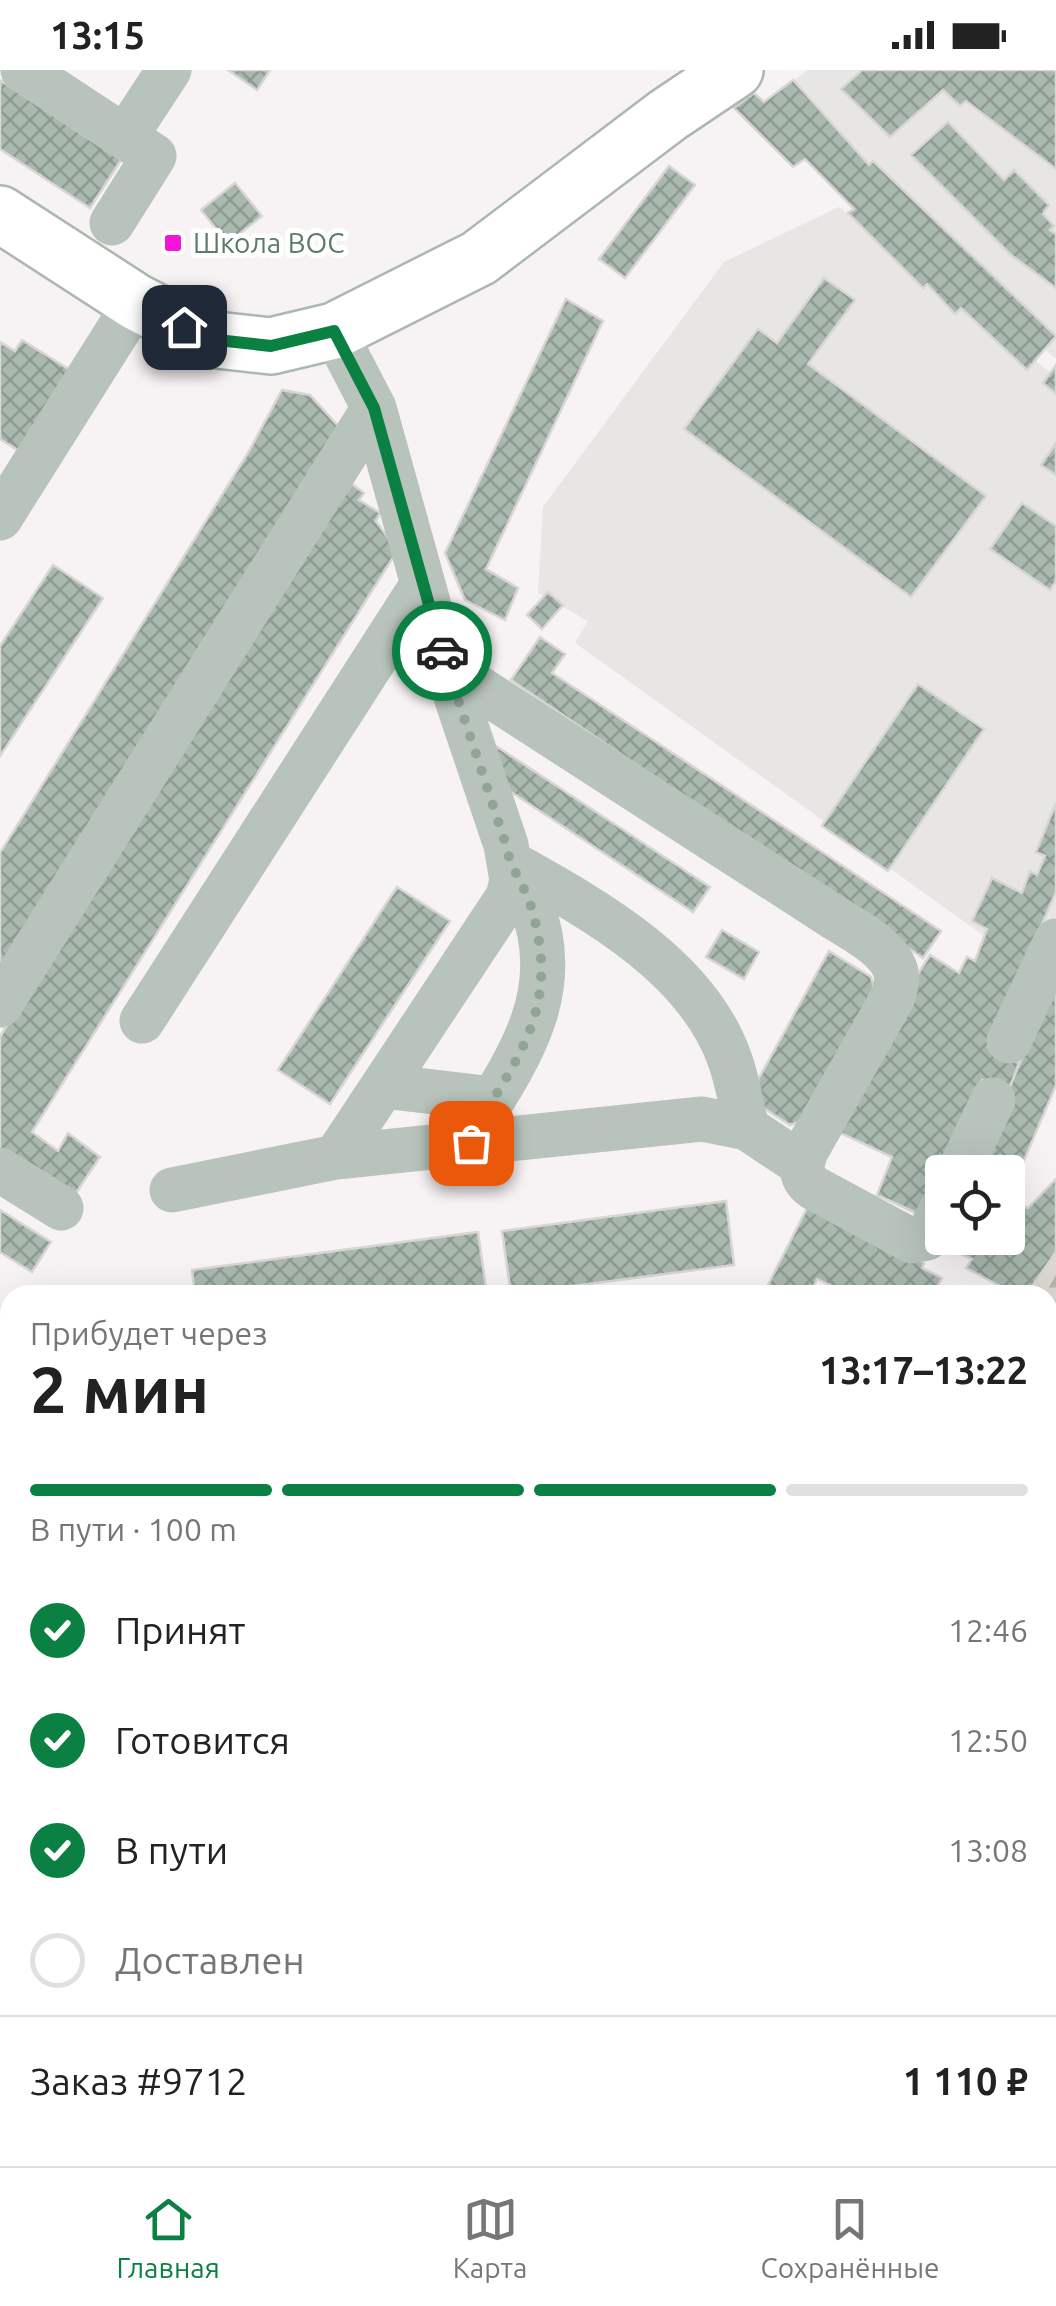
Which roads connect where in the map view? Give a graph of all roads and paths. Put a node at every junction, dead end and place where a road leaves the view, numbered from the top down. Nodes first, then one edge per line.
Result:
1 (23, 70) edge
2 (169, 70) edge
3 (735, 70) edge
4 (125, 137) junction
5 (0, 214) edge
6 (112, 223) dead end
7 (136, 302) junction
8 (334, 331) junction
9 (374, 408) junction
10 (0, 518) edge
11 (423, 584) junction
12 (446, 667) junction
13 (508, 862) junction
14 (1056, 941) edge
15 (0, 1005) edge
16 (142, 1021) dead end
17 (1009, 1041) dead end
18 (383, 1086) junction
19 (493, 1099) junction
20 (993, 1100) dead end
21 (747, 1128) junction
22 (471, 1143) junction
23 (967, 1155) edge
24 (336, 1157) junction
25 (802, 1164) junction
26 (0, 1170) edge
27 (172, 1190) dead end
28 (61, 1208) dead end
29 (925, 1238) edge

1 - 4 lane
2 - 4 lane
3 - 8 main road
4 - 6 lane
5 - 7 main road
7 - 8 main road
7 - 10 lane
8 - 9 lane
9 - 11 lane
9 - 15 lane
11 - 12 lane
11 - 16 lane
12 - 13 lane
12 - 25 lane
13 - 18 lane
13 - 19 lane
13 - 21 lane
14 - 17 lane
18 - 19 lane
18 - 24 lane
19 - 22 lane
20 - 23 lane
21 - 22 lane
21 - 25 lane
22 - 24 lane
24 - 27 lane
25 - 29 lane
26 - 28 lane

